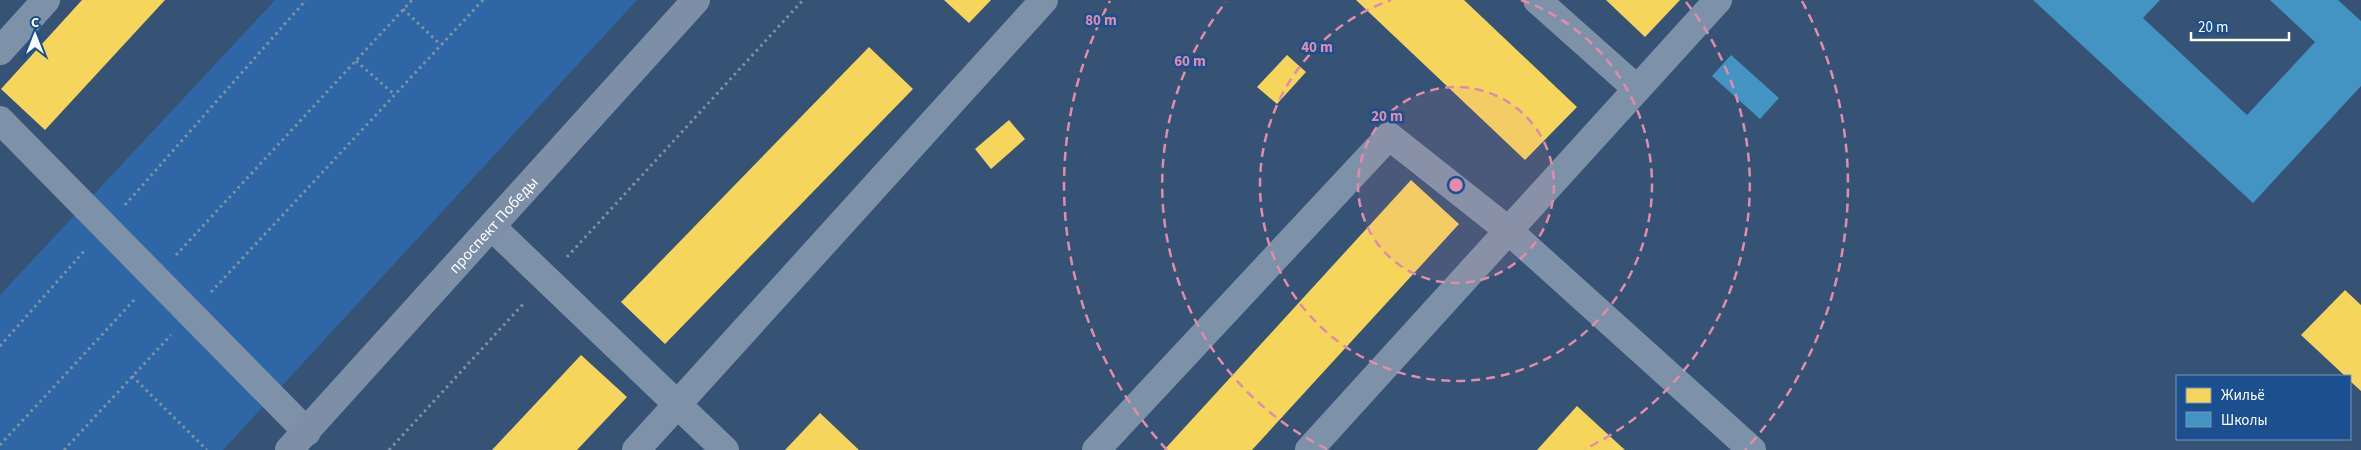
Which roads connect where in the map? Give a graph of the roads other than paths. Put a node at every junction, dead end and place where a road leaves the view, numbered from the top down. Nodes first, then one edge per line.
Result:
1 (46, 0) edge
2 (696, 0) edge
3 (1044, 0) edge
4 (1718, 0) edge
5 (1550, 4) edge
6 (0, 51) edge
7 (1637, 89) junction
8 (0, 120) edge
9 (492, 227) junction
10 (1509, 231) junction
11 (676, 403) junction
12 (298, 441) edge
13 (636, 450) edge
14 (726, 450) edge
15 (1096, 450) edge
16 (1309, 450) edge
17 (1752, 450) edge

1 - 6 lane
2 - 9 main road, проспект Победы
3 - 11 lane
4 - 7 lane
5 - 7 lane
7 - 10 lane
8 - 12 lane
9 - 11 lane
9 - 12 main road, проспект Победы
10 - 15 lane
10 - 16 lane
10 - 17 lane
11 - 13 lane
11 - 14 lane

